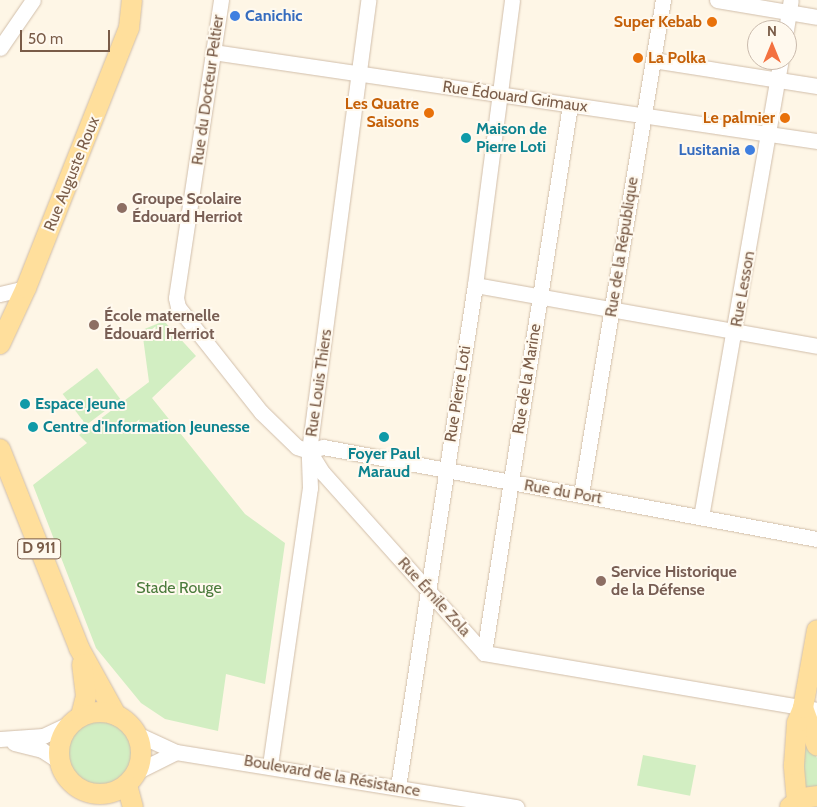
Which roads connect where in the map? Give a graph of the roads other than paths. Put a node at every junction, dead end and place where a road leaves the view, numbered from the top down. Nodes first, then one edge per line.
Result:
1 (33, 0) edge
2 (132, 0) edge
3 (221, 0) edge
4 (368, 0) edge
5 (512, 0) edge
6 (663, 0) edge
7 (717, 0) edge
8 (790, 6) edge
9 (817, 17) edge
10 (788, 20) edge
11 (0, 48) edge
12 (214, 52) junction
13 (653, 60) junction
14 (780, 70) edge
15 (359, 74) junction
16 (778, 80) junction
17 (817, 86) edge
18 (500, 95) junction
19 (570, 105) junction
20 (643, 116) junction
21 (769, 134) junction
22 (817, 141) edge
23 (475, 285) junction
24 (26, 288) junction
25 (0, 294) edge
26 (540, 297) junction
27 (176, 298) joint
28 (613, 310) junction
29 (735, 331) junction
30 (0, 344) edge
31 (817, 346) edge
32 (0, 449) edge
33 (309, 451) junction
34 (447, 471) junction
35 (510, 482) junction
36 (581, 494) junction
37 (700, 517) junction
38 (817, 539) edge
39 (428, 592) junction
40 (817, 630) edge
41 (78, 648) junction
42 (484, 653) junction
43 (810, 709) edge
44 (116, 715) junction
45 (76, 720) junction
46 (137, 734) junction
47 (0, 741) edge
48 (817, 746) edge
49 (176, 752) junction
50 (59, 761) junction
51 (270, 765) junction
52 (132, 778) junction
53 (398, 786) junction
54 (817, 796) edge
55 (93, 800) edge
56 (793, 804) edge
57 (133, 807) edge
58 (517, 807) edge

1 - 11 street
2 - 24 main road, Rue Auguste Roux
3 - 12 street, Rue du Docteur Peltier
4 - 15 street, Rue Louis Thiers
5 - 18 street, Rue Pierre Loti
6 - 13 street, Rue de la République
7 - 8 street
8 - 9 street
8 - 10 street
12 - 15 street, Rue Édouard Grimaux
12 - 27 street, Rue du Docteur Peltier
13 - 16 street
13 - 20 street, Rue de la République
14 - 16 street, Rue Lesson
15 - 18 street, Rue Édouard Grimaux
15 - 33 street, Rue Louis Thiers
16 - 17 street
16 - 21 street, Rue Lesson
18 - 19 street, Rue Édouard Grimaux
18 - 23 street, Rue Pierre Loti
19 - 20 street, Rue Édouard Grimaux
19 - 26 street, Rue de la Marine
20 - 21 street, Rue Édouard Grimaux
20 - 28 street, Rue de la République
21 - 22 street, Rue Édouard Grimaux
21 - 29 street, Rue Lesson
23 - 26 street
23 - 34 street, Rue Pierre Loti
24 - 25 street
24 - 30 main road, Rue Auguste Roux
26 - 28 street
26 - 35 street, Rue de la Marine
27 - 33 street, Rue Émile Zola
28 - 29 street
28 - 36 street, Rue de la République
29 - 31 street
29 - 37 street, Rue Lesson
32 - 41 main road, D 911
33 - 34 street, Rue du Port
33 - 39 street, Rue Émile Zola
33 - 51 street, Rue Louis Thiers
34 - 35 street, Rue du Port
34 - 39 street, Rue Pierre Loti
35 - 36 street, Rue du Port
35 - 42 street, Rue de la Marine
36 - 37 street, Rue du Port
37 - 38 street, Rue du Port
39 - 42 street, Rue Émile Zola
39 - 53 street, Rue Pierre Loti
40 - 43 main road
41 - 44 main road, D 911
41 - 45 main road, D 911
42 - 43 street
43 - 48 main road
43 - 56 main road
44 - 45 main road
44 - 46 main road
45 - 47 street
45 - 50 main road
46 - 49 street, Boulevard de la Résistance
46 - 52 main road
47 - 50 street
49 - 51 street, Boulevard de la Résistance
49 - 52 street
50 - 55 main road
51 - 53 street, Boulevard de la Résistance
52 - 55 main road
52 - 57 main road
53 - 58 street, Boulevard de la Résistance
54 - 56 main road

